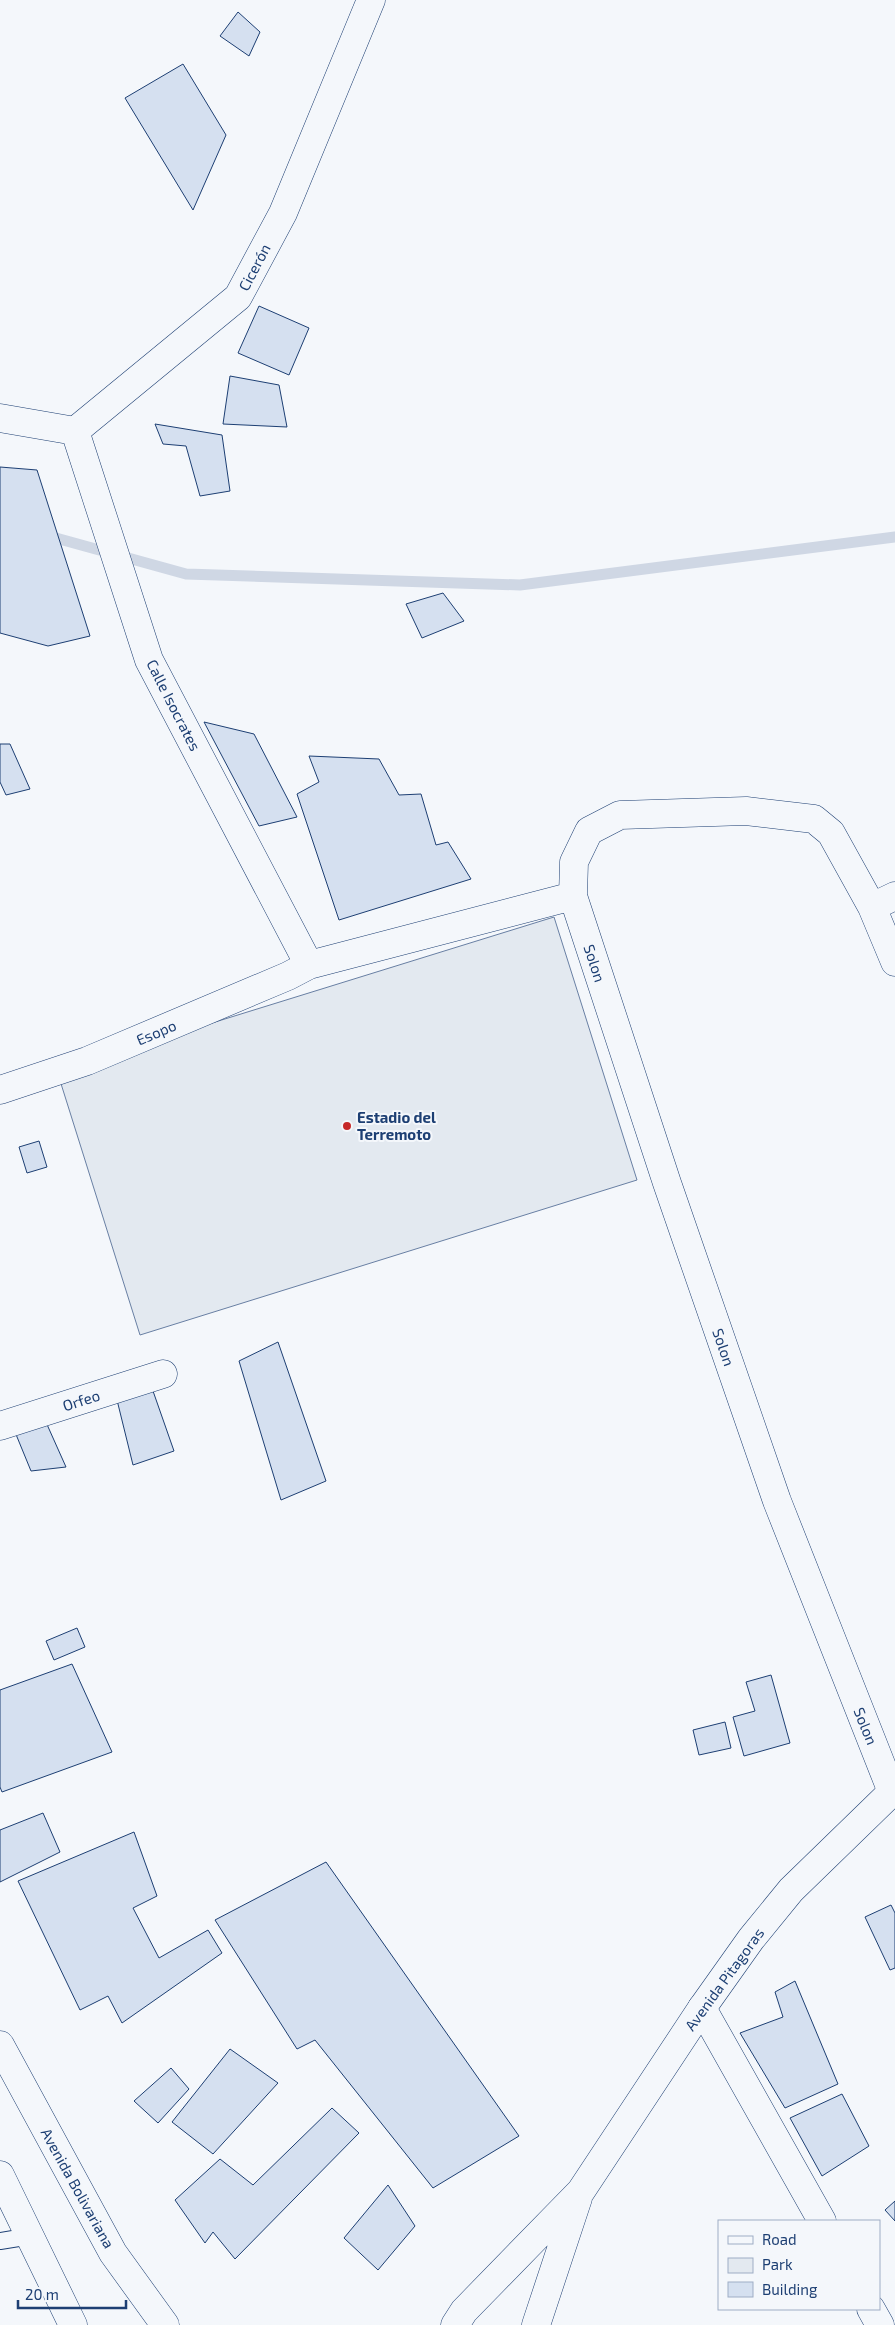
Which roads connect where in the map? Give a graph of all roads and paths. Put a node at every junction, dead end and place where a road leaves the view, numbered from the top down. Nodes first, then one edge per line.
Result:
1 (372, 0) edge
2 (0, 418) edge
3 (75, 431) junction
4 (573, 896) junction
5 (884, 902) edge
6 (895, 962) edge
7 (309, 964) junction
8 (0, 1090) edge
9 (163, 1374) dead end
10 (0, 1426) edge
11 (893, 1791) edge
12 (702, 2008) junction
13 (0, 2045) edge
14 (0, 2175) edge
15 (581, 2190) junction
16 (821, 2220) edge
17 (31, 2236) junction
18 (0, 2241) edge
19 (872, 2310) edge
20 (74, 2325) edge
21 (165, 2325) edge
22 (454, 2325) edge
23 (536, 2325) edge
24 (880, 2325) edge

1 - 3 main road, Cicerón
2 - 3 main road
3 - 7 main road, Calle Isocrates
4 - 5 main road, Solon
4 - 7 main road, Esopo
4 - 11 main road, Solon
5 - 6 main road, Solon
7 - 8 main road, Esopo
9 - 10 main road, Orfeo
11 - 12 main road, Avenida Pitagoras
12 - 15 main road, Avenida Pitagoras
12 - 16 main road
13 - 21 main road, Avenida Bolivariana
14 - 17 main road
15 - 22 main road, Avenida Pitagoras
15 - 23 main road, Avenida Pitagoras
17 - 18 lane
17 - 20 main road
19 - 24 main road

